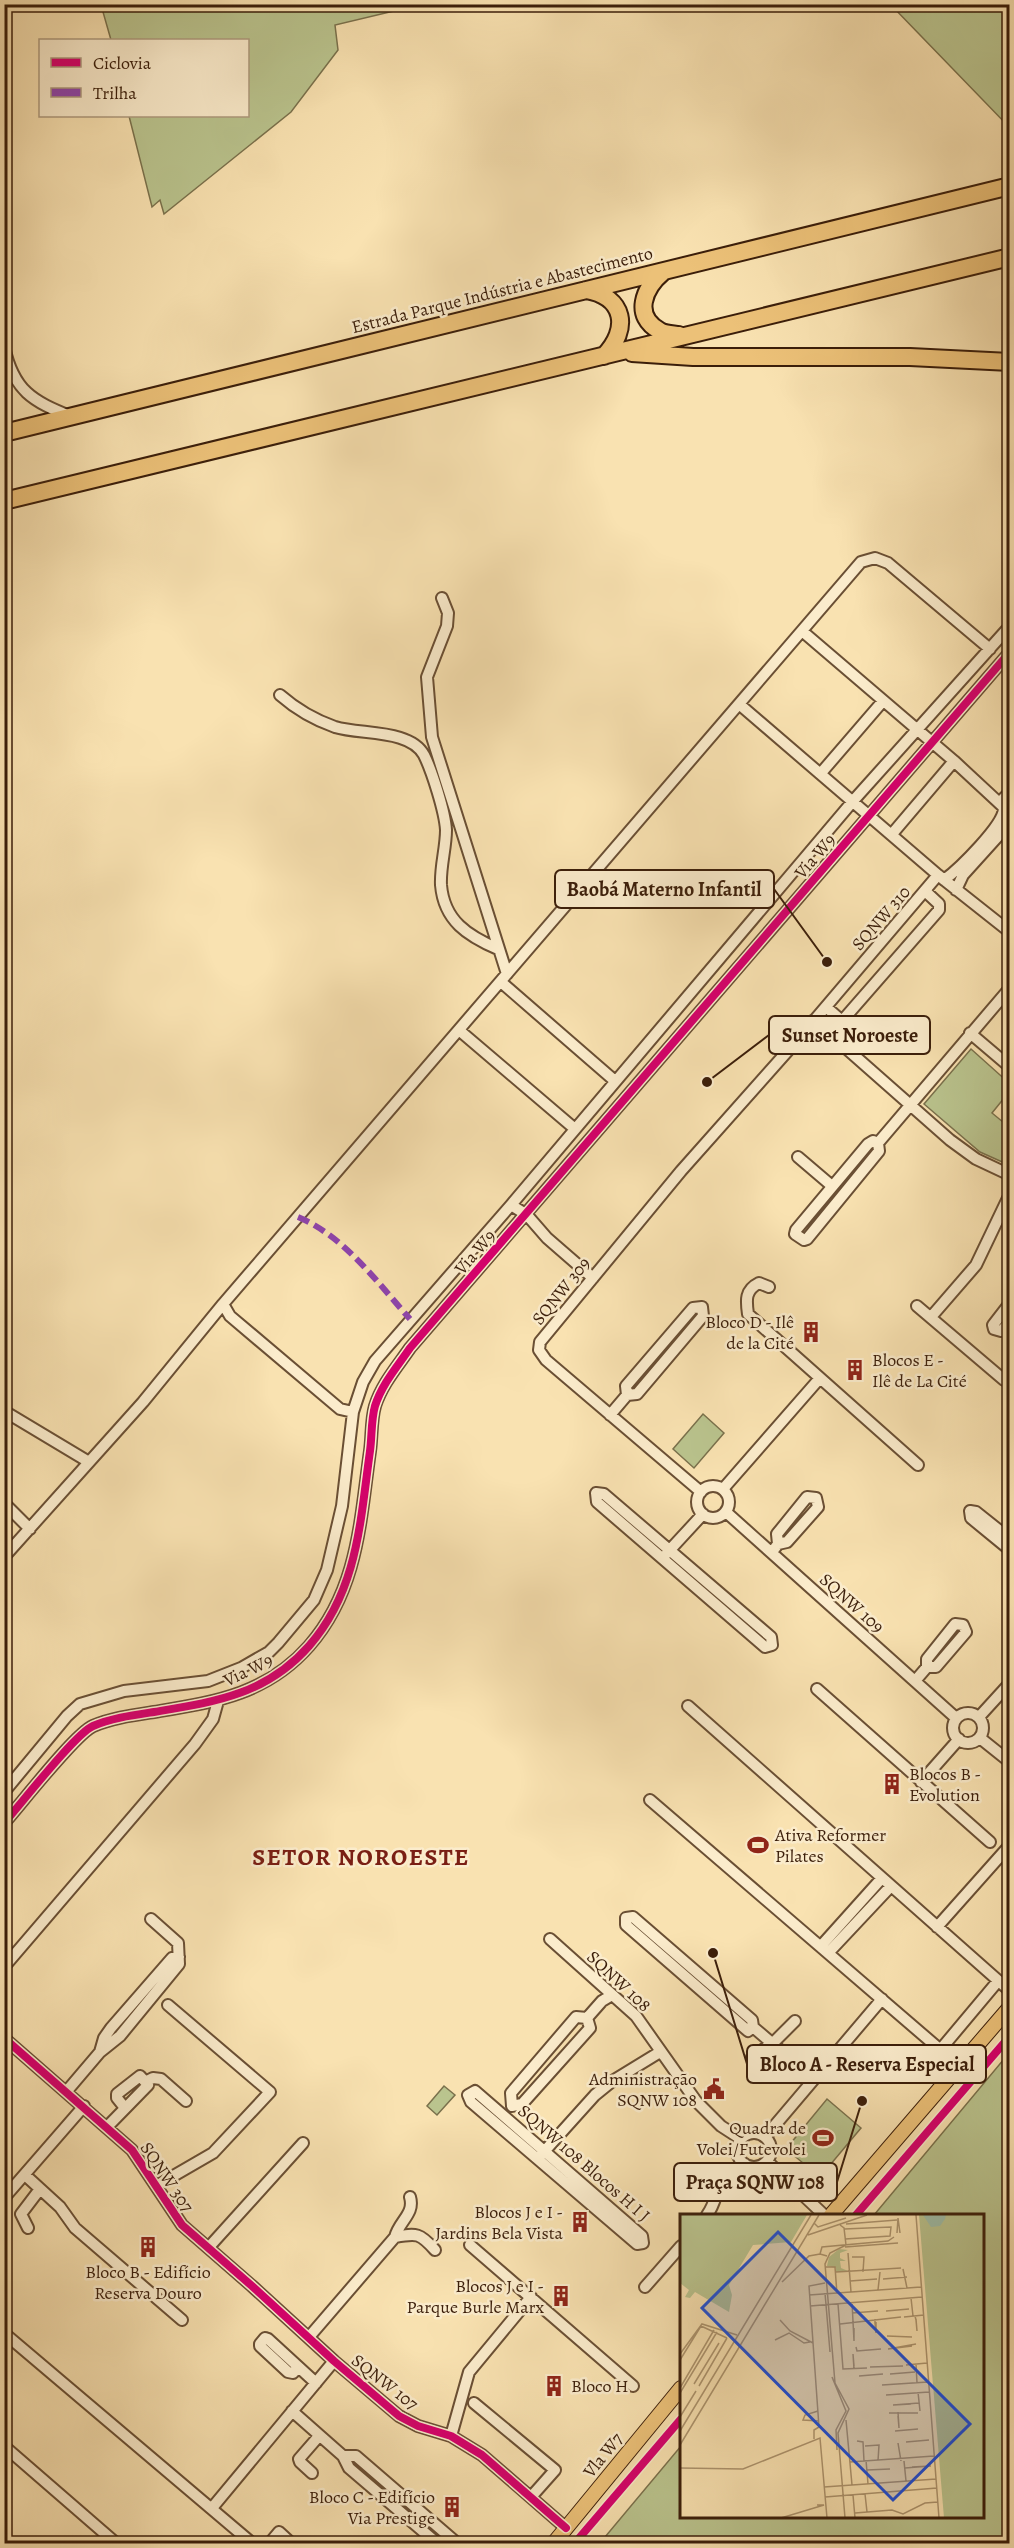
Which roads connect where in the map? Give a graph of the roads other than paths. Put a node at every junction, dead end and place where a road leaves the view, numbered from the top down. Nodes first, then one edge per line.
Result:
1 (1010, 186) edge
2 (1010, 257) edge
3 (666, 270) junction
4 (586, 290) junction
5 (680, 336) junction
6 (4, 347) edge
7 (610, 354) junction
8 (1010, 362) edge
9 (72, 417) junction
10 (4, 433) edge
11 (4, 501) edge
12 (442, 598) dead end
13 (1010, 626) edge
14 (802, 631) junction
15 (990, 649) junction
16 (1010, 651) edge
17 (280, 695) dead end
18 (883, 702) junction
19 (739, 704) junction
20 (917, 730) junction
21 (932, 742) junction
22 (954, 761) junction
23 (821, 773) junction
24 (1010, 792) edge
25 (854, 801) junction
26 (1004, 808) edge
27 (869, 815) junction
28 (1010, 823) edge
29 (892, 834) junction
30 (941, 877) junction
31 (956, 890) junction
32 (925, 891) junction
33 (1010, 932) edge
34 (498, 949) junction
35 (504, 978) junction
36 (1010, 988) edge
37 (826, 1006) junction
38 (814, 1020) junction
39 (460, 1031) junction
40 (970, 1033) junction
41 (1010, 1067) edge
42 (615, 1081) junction
43 (911, 1104) junction
44 (575, 1129) junction
45 (878, 1143) junction
46 (798, 1157) dead end
47 (681, 1171) joint
48 (1010, 1174) edge
49 (832, 1186) junction
50 (1010, 1194) edge
51 (511, 1205) junction
52 (527, 1215) junction
53 (593, 1278) junction
54 (769, 1287) dead end
55 (1010, 1303) edge
56 (223, 1304) junction
57 (917, 1306) dead end
58 (931, 1317) junction
59 (1010, 1322) edge
60 (820, 1378) junction
61 (1004, 1380) dead end
62 (627, 1395) junction
63 (4, 1411) edge
64 (353, 1412) junction
65 (610, 1414) junction
66 (90, 1462) junction
67 (918, 1465) dead end
68 (723, 1489) junction
69 (701, 1492) junction
70 (4, 1503) edge
71 (726, 1512) junction
72 (703, 1514) junction
73 (30, 1529) junction
74 (1010, 1539) edge
75 (1010, 1550) edge
76 (666, 1554) junction
77 (4, 1557) edge
78 (927, 1667) dead end
79 (915, 1681) junction
80 (1010, 1683) edge
81 (817, 1689) dead end
82 (218, 1701) junction
83 (688, 1706) dead end
84 (980, 1717) junction
85 (956, 1718) junction
86 (980, 1738) junction
87 (959, 1739) junction
88 (1010, 1762) edge
89 (921, 1782) junction
90 (4, 1792) edge
91 (650, 1800) dead end
92 (4, 1823) edge
93 (990, 1842) dead end
94 (1010, 1845) edge
95 (886, 1882) junction
96 (151, 1919) dead end
97 (937, 1927) junction
98 (550, 1939) dead end
99 (825, 1949) junction
100 (9, 1952) edge
101 (4, 1967) edge
102 (998, 1981) junction
103 (1010, 1991) edge
104 (612, 1995) junction
105 (882, 1999) junction
106 (168, 2005) dead end
107 (1010, 2007) edge
108 (587, 2018) junction
109 (795, 2021) dead end
110 (753, 2027) junction
111 (4, 2038) edge
112 (773, 2043) junction
113 (941, 2049) junction
114 (660, 2052) junction
115 (752, 2057) dead end
116 (958, 2065) junction
117 (814, 2079) junction
118 (147, 2081) junction
119 (66, 2091) junction
120 (186, 2101) dead end
121 (84, 2106) junction
122 (125, 2108) junction
123 (107, 2127) junction
124 (765, 2137) junction
125 (741, 2139) junction
126 (303, 2143) dead end
127 (541, 2155) junction
128 (766, 2161) junction
129 (745, 2164) junction
130 (25, 2175) junction
131 (156, 2186) junction
132 (40, 2189) junction
133 (410, 2197) dead end
134 (4, 2198) edge
135 (708, 2214) edge
136 (823, 2214) edge
137 (832, 2214) edge
138 (28, 2228) dead end
139 (395, 2237) junction
140 (470, 2245) dead end
141 (209, 2247) junction
142 (680, 2247) edge
143 (435, 2250) dead end
144 (252, 2286) joint
145 (645, 2287) dead end
146 (531, 2297) junction
147 (182, 2320) dead end
148 (4, 2333) edge
149 (309, 2337) junction
150 (334, 2361) junction
151 (298, 2367) dead end
152 (316, 2383) junction
153 (633, 2386) dead end
154 (680, 2389) edge
155 (474, 2403) dead end
156 (292, 2411) junction
157 (320, 2436) junction
158 (451, 2436) junction
159 (4, 2446) edge
160 (343, 2456) junction
161 (312, 2473) dead end
162 (531, 2497) junction
163 (212, 2508) junction
164 (566, 2528) junction
165 (117, 2544) edge
166 (253, 2544) edge
167 (269, 2544) edge
168 (292, 2544) edge
169 (438, 2544) edge
170 (458, 2544) edge
171 (553, 2544) edge

1 - 3 highway, Estrada Parque Indústria e Abastecimento
2 - 5 highway
3 - 4 highway, Estrada Parque Indústria e Abastecimento
3 - 5 highway
4 - 7 highway
4 - 9 highway, Estrada Parque Indústria e Abastecimento
5 - 7 highway
6 - 9 street
7 - 8 highway
7 - 11 highway
9 - 10 highway, Estrada Parque Indústria e Abastecimento
12 - 34 street
13 - 15 street, Via W9
14 - 15 street
14 - 18 street
14 - 19 street
15 - 20 street, Via W9
16 - 21 street, Via W9
17 - 34 street
18 - 20 street
18 - 23 street
19 - 23 street
19 - 35 street
20 - 21 street
20 - 25 street, Via W9
21 - 22 street
21 - 27 street, Via W9
22 - 26 street
22 - 29 street
23 - 25 street
24 - 26 street, SQNW 310
25 - 27 street
25 - 42 street, Via W9
26 - 30 street, SQNW 310
27 - 29 street
27 - 52 street, Via W9
28 - 31 street
29 - 30 street
30 - 31 street
30 - 32 street, SQNW 310
31 - 33 street
32 - 37 street, SQNW 310
32 - 37 street
34 - 35 street
35 - 39 street
35 - 42 street
36 - 40 street
37 - 38 street, SQNW 310
38 - 43 street
38 - 47 street, SQNW 310
39 - 44 street
39 - 56 street
40 - 41 street
40 - 43 street
42 - 44 street, Via W9
43 - 45 street
43 - 48 street
44 - 51 street, Via W9
45 - 49 street
45 - 49 street
46 - 49 street
47 - 53 street, SQNW 309
50 - 58 street
51 - 52 street
51 - 64 street, Via W9
52 - 53 street
52 - 82 street, Via W9
53 - 65 street, SQNW 309
54 - 60 street
55 - 59 street
56 - 64 street
56 - 66 street
57 - 58 street
58 - 61 street
60 - 67 street
60 - 68 street
62 - 62 street
62 - 65 street
63 - 66 street
64 - 90 street, Via W9
65 - 69 street, SQNW 309
66 - 73 street
68 - 69 street
68 - 71 street
69 - 72 street
70 - 73 street
71 - 72 street
71 - 79 street, SQNW 109
72 - 76 street
73 - 77 street
74 - 75 street
76 - 76 street
76 - 76 street
78 - 79 street
79 - 85 street, SQNW 109
80 - 84 street
81 - 89 street
82 - 92 street, Via W9
82 - 100 street
83 - 95 street
84 - 85 street
84 - 86 street
85 - 87 street
86 - 87 street
86 - 88 street
87 - 89 street
89 - 93 street
91 - 99 street
94 - 97 street
95 - 97 street
95 - 99 street
96 - 119 street
97 - 102 street
98 - 104 street, SQNW 108
99 - 105 street
100 - 101 street
102 - 103 street
102 - 113 street
104 - 108 street
104 - 114 street, SQNW 108
105 - 113 street
105 - 117 street
106 - 131 street, SQNW 307
107 - 116 main road
108 - 108 street
109 - 112 street
110 - 110 street
110 - 112 street
111 - 119 street, SQNW 307
112 - 115 street
112 - 117 street
113 - 116 street
114 - 125 street, SQNW 108
114 - 127 street
116 - 137 main road
117 - 124 street
118 - 120 street
118 - 122 street
118 - 122 street
119 - 121 street, SQNW 307
121 - 123 street, SQNW 307
121 - 130 street
122 - 123 street
123 - 131 street, SQNW 307
124 - 125 street
124 - 128 street
125 - 129 street
126 - 141 street
127 - 127 street, SQNW 108 Blocos H I J
127 - 127 street, SQNW 108 Blocos H I J
128 - 129 street
128 - 136 street
129 - 135 street
130 - 132 street
130 - 134 street
131 - 141 street, SQNW 307
132 - 138 street
132 - 147 street
133 - 139 street
139 - 143 street
139 - 149 street
140 - 146 street
141 - 144 street, SQNW 307
142 - 145 street
144 - 149 street, SQNW 107
146 - 153 street
146 - 158 street
148 - 163 street
149 - 150 street, SQNW 107
150 - 152 street
150 - 158 street, SQNW 107
151 - 152 street
152 - 156 street
154 - 164 main road, Vla W7
155 - 162 street
156 - 157 street
156 - 163 street
157 - 160 street
157 - 161 street
158 - 162 street, SQNW 107
159 - 165 street
160 - 169 street
160 - 170 street
162 - 164 street, SQNW 107
163 - 166 street
164 - 171 main road, Vla W7
167 - 168 street

